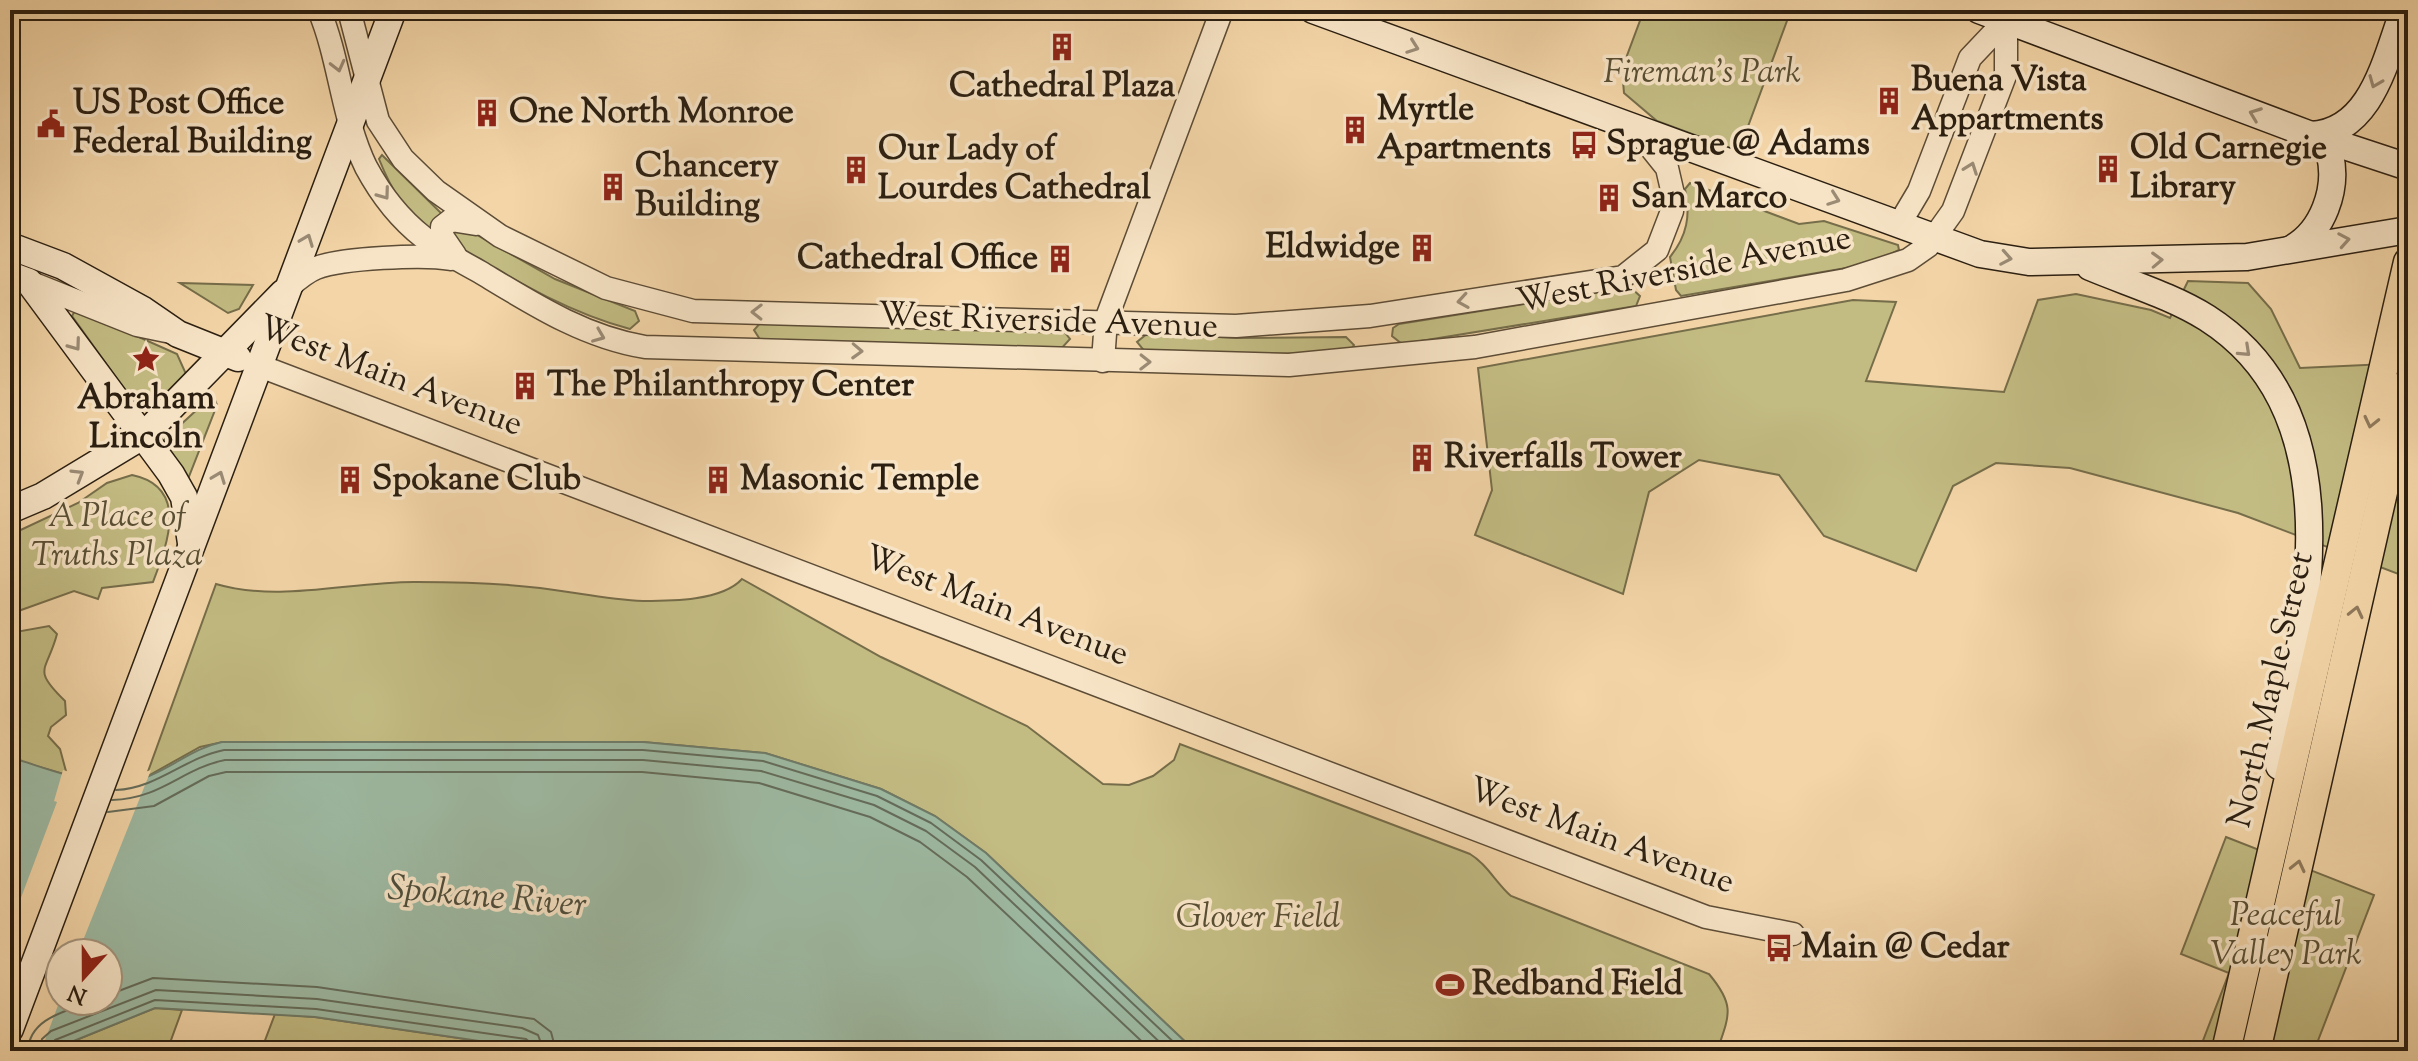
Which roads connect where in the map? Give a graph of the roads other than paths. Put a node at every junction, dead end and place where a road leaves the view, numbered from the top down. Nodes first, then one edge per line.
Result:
1 (319, 10) edge
2 (349, 10) edge
3 (393, 10) edge
4 (1222, 10) edge
5 (1313, 10) edge
6 (1979, 10) edge
7 (2404, 10) edge
8 (2008, 15) edge
9 (366, 83) junction
10 (352, 124) junction
11 (1634, 127) junction
12 (2311, 135) junction
13 (2408, 167) edge
14 (1900, 223) junction
15 (485, 226) junction
16 (2403, 230) edge
17 (1935, 237) junction
18 (10, 246) edge
19 (2290, 249) junction
20 (463, 262) junction
21 (2408, 262) edge
22 (2079, 263) junction
23 (20, 278) edge
24 (290, 286) junction
25 (1106, 320) junction
26 (178, 334) junction
27 (225, 353) junction
28 (1103, 361) junction
29 (260, 366) junction
30 (2408, 382) edge
31 (144, 435) junction
32 (10, 510) edge
33 (192, 550) junction
34 (1793, 934) dead end
35 (2235, 1011) junction
36 (10, 1029) edge
37 (2226, 1051) edge
38 (2256, 1051) edge

1 -> 10 street, West Riverside Avenue
2 - 9 street, West Riverside Avenue
3 - 9 main road
4 - 25 street
5 -> 11 main road
6 - 8 main road
7 -> 12 main road
12 -> 8 main road
8 - 14 street
17 -> 8 street
9 - 10 main road
9 - 15 street, West Riverside Avenue
10 -> 20 street, West Riverside Avenue
24 -> 10 main road
11 -> 14 main road
11 -> 25 street, West Riverside Avenue
12 - 13 main road
12 - 19 main road
14 - 17 main road
15 - 20 street
25 -> 15 street, West Riverside Avenue
19 -> 16 main road
17 -> 22 main road
28 -> 17 street, West Riverside Avenue
18 - 26 main road, West Main Avenue
22 -> 19 main road
20 - 24 street
20 -> 28 street, West Riverside Avenue
21 -> 35 main road, North Maple Street
22 -> 35 main road
23 - 26 street, West Main Avenue
23 -> 31 main road
24 - 27 main road
24 - 29 main road
25 - 28 street
26 - 27 main road, West Main Avenue
27 - 29 main road, West Main Avenue
27 - 31 main road
33 -> 29 main road
29 - 34 street, West Main Avenue
38 -> 30 main road, North Maple Street
32 -> 31 main road
31 - 33 main road
33 - 36 main road
35 - 37 main road, North Maple Street

